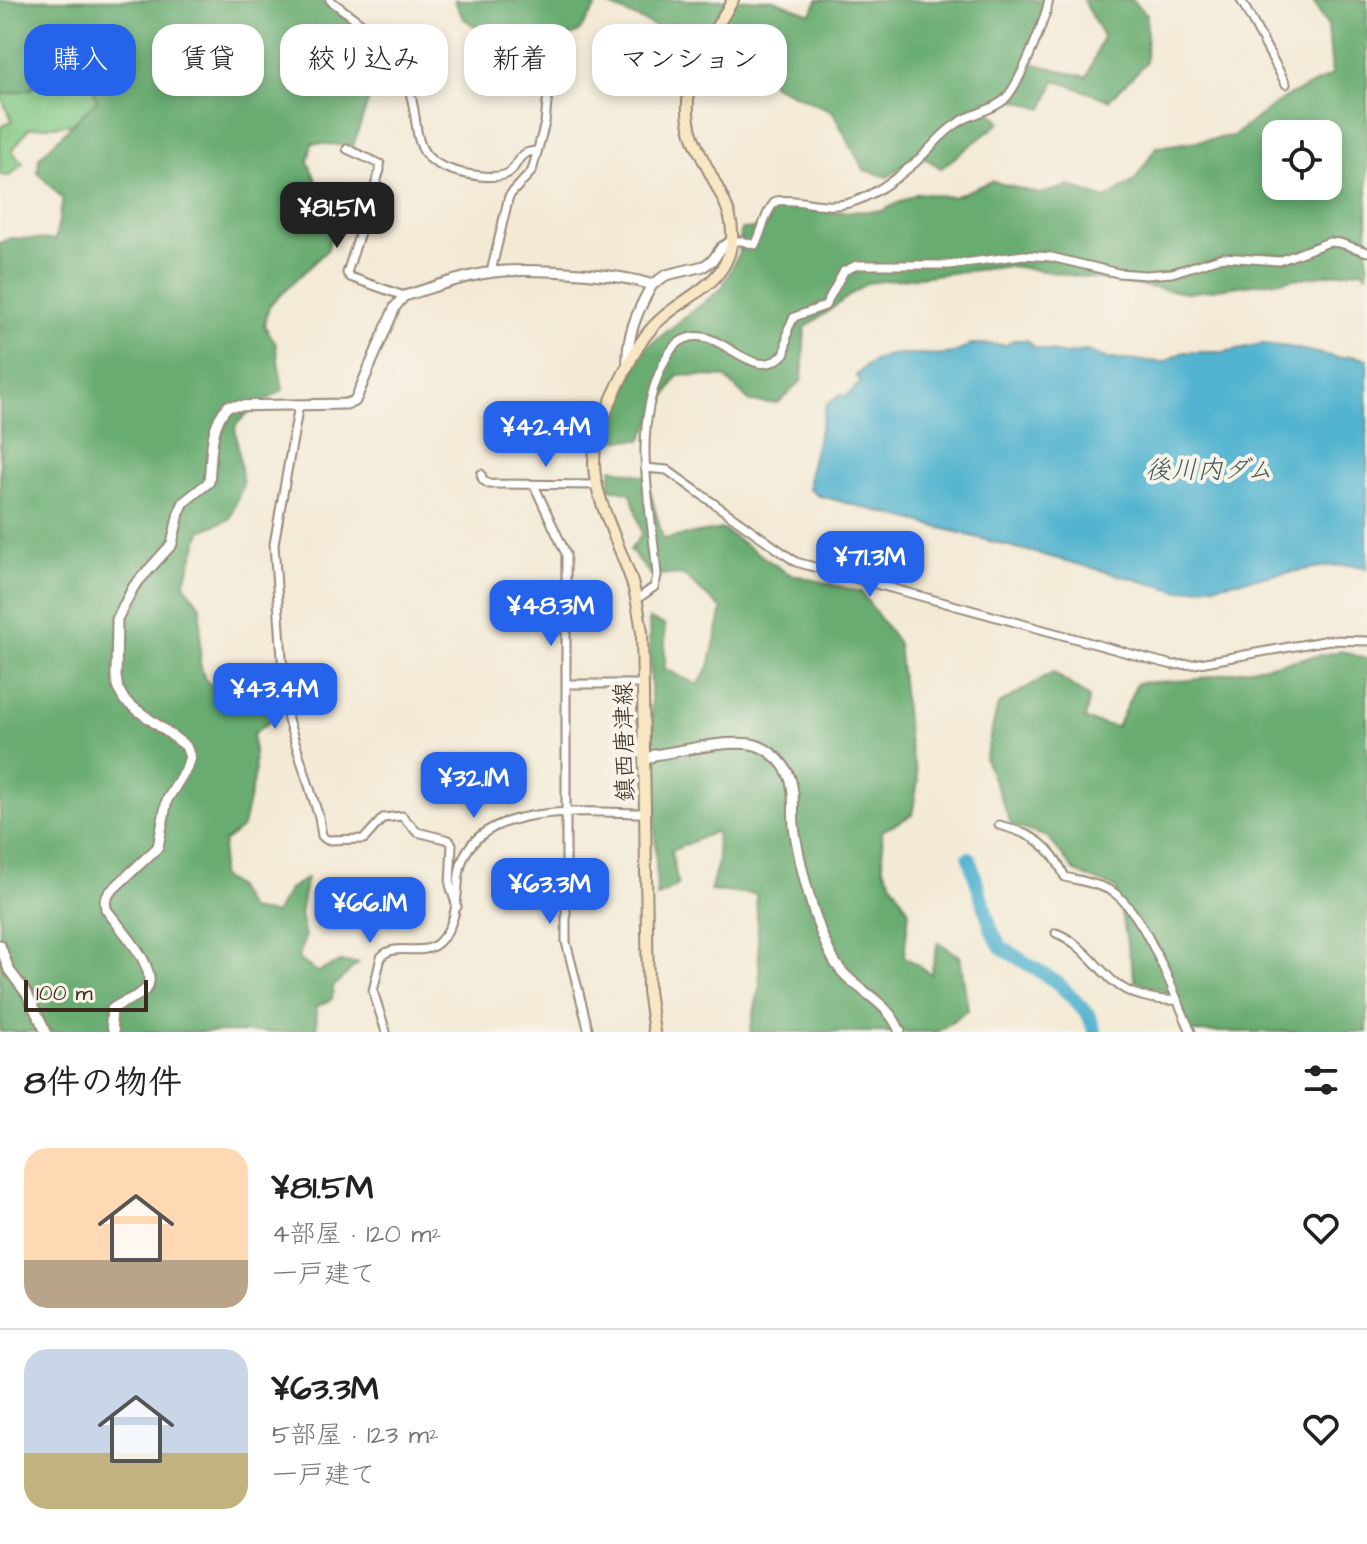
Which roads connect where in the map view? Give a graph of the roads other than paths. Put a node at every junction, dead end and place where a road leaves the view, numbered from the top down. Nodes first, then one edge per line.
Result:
1 (330, 0) edge
2 (733, 0) edge
3 (1049, 0) edge
4 (1241, 0) edge
5 (1286, 84) dead end
6 (548, 96) edge
7 (347, 149) dead end
8 (535, 151) junction
9 (732, 241) junction
10 (1367, 252) edge
11 (491, 272) junction
12 (652, 285) junction
13 (404, 296) junction
14 (628, 366) junction
15 (299, 405) junction
16 (645, 468) junction
17 (481, 474) dead end
18 (534, 485) junction
19 (597, 485) junction
20 (636, 600) junction
21 (1367, 641) edge
22 (566, 684) junction
23 (638, 684) dead end
24 (644, 761) junction
25 (566, 812) junction
26 (645, 813) junction
27 (999, 825) dead end
28 (457, 907) junction
29 (1060, 935) dead end
30 (0, 945) edge
31 (1177, 1000) junction
32 (46, 1032) edge
33 (114, 1032) edge
34 (386, 1032) edge
35 (589, 1032) edge
36 (654, 1032) edge
37 (900, 1032) edge
38 (1191, 1032) edge

1 - 8 street
2 - 9 main road
3 - 9 street
4 - 5 street
6 - 8 street
7 - 13 street
8 - 11 street
9 - 12 street
9 - 14 main road, 鎮西唐津線
10 - 16 street
11 - 12 street
11 - 13 street
12 - 14 street
13 - 15 street
14 - 19 main road, 鎮西唐津線
15 - 28 street
15 - 33 street
16 - 20 street
16 - 21 street
17 - 18 street
18 - 19 street
18 - 22 street
19 - 20 main road, 鎮西唐津線
20 - 24 main road, 鎮西唐津線
22 - 23 street
22 - 25 street
24 - 26 main road, 鎮西唐津線
24 - 37 street
25 - 26 street
25 - 28 street
25 - 35 street
26 - 36 main road, 鎮西唐津線
27 - 31 street
28 - 34 street
29 - 31 street
30 - 32 street
31 - 38 street

